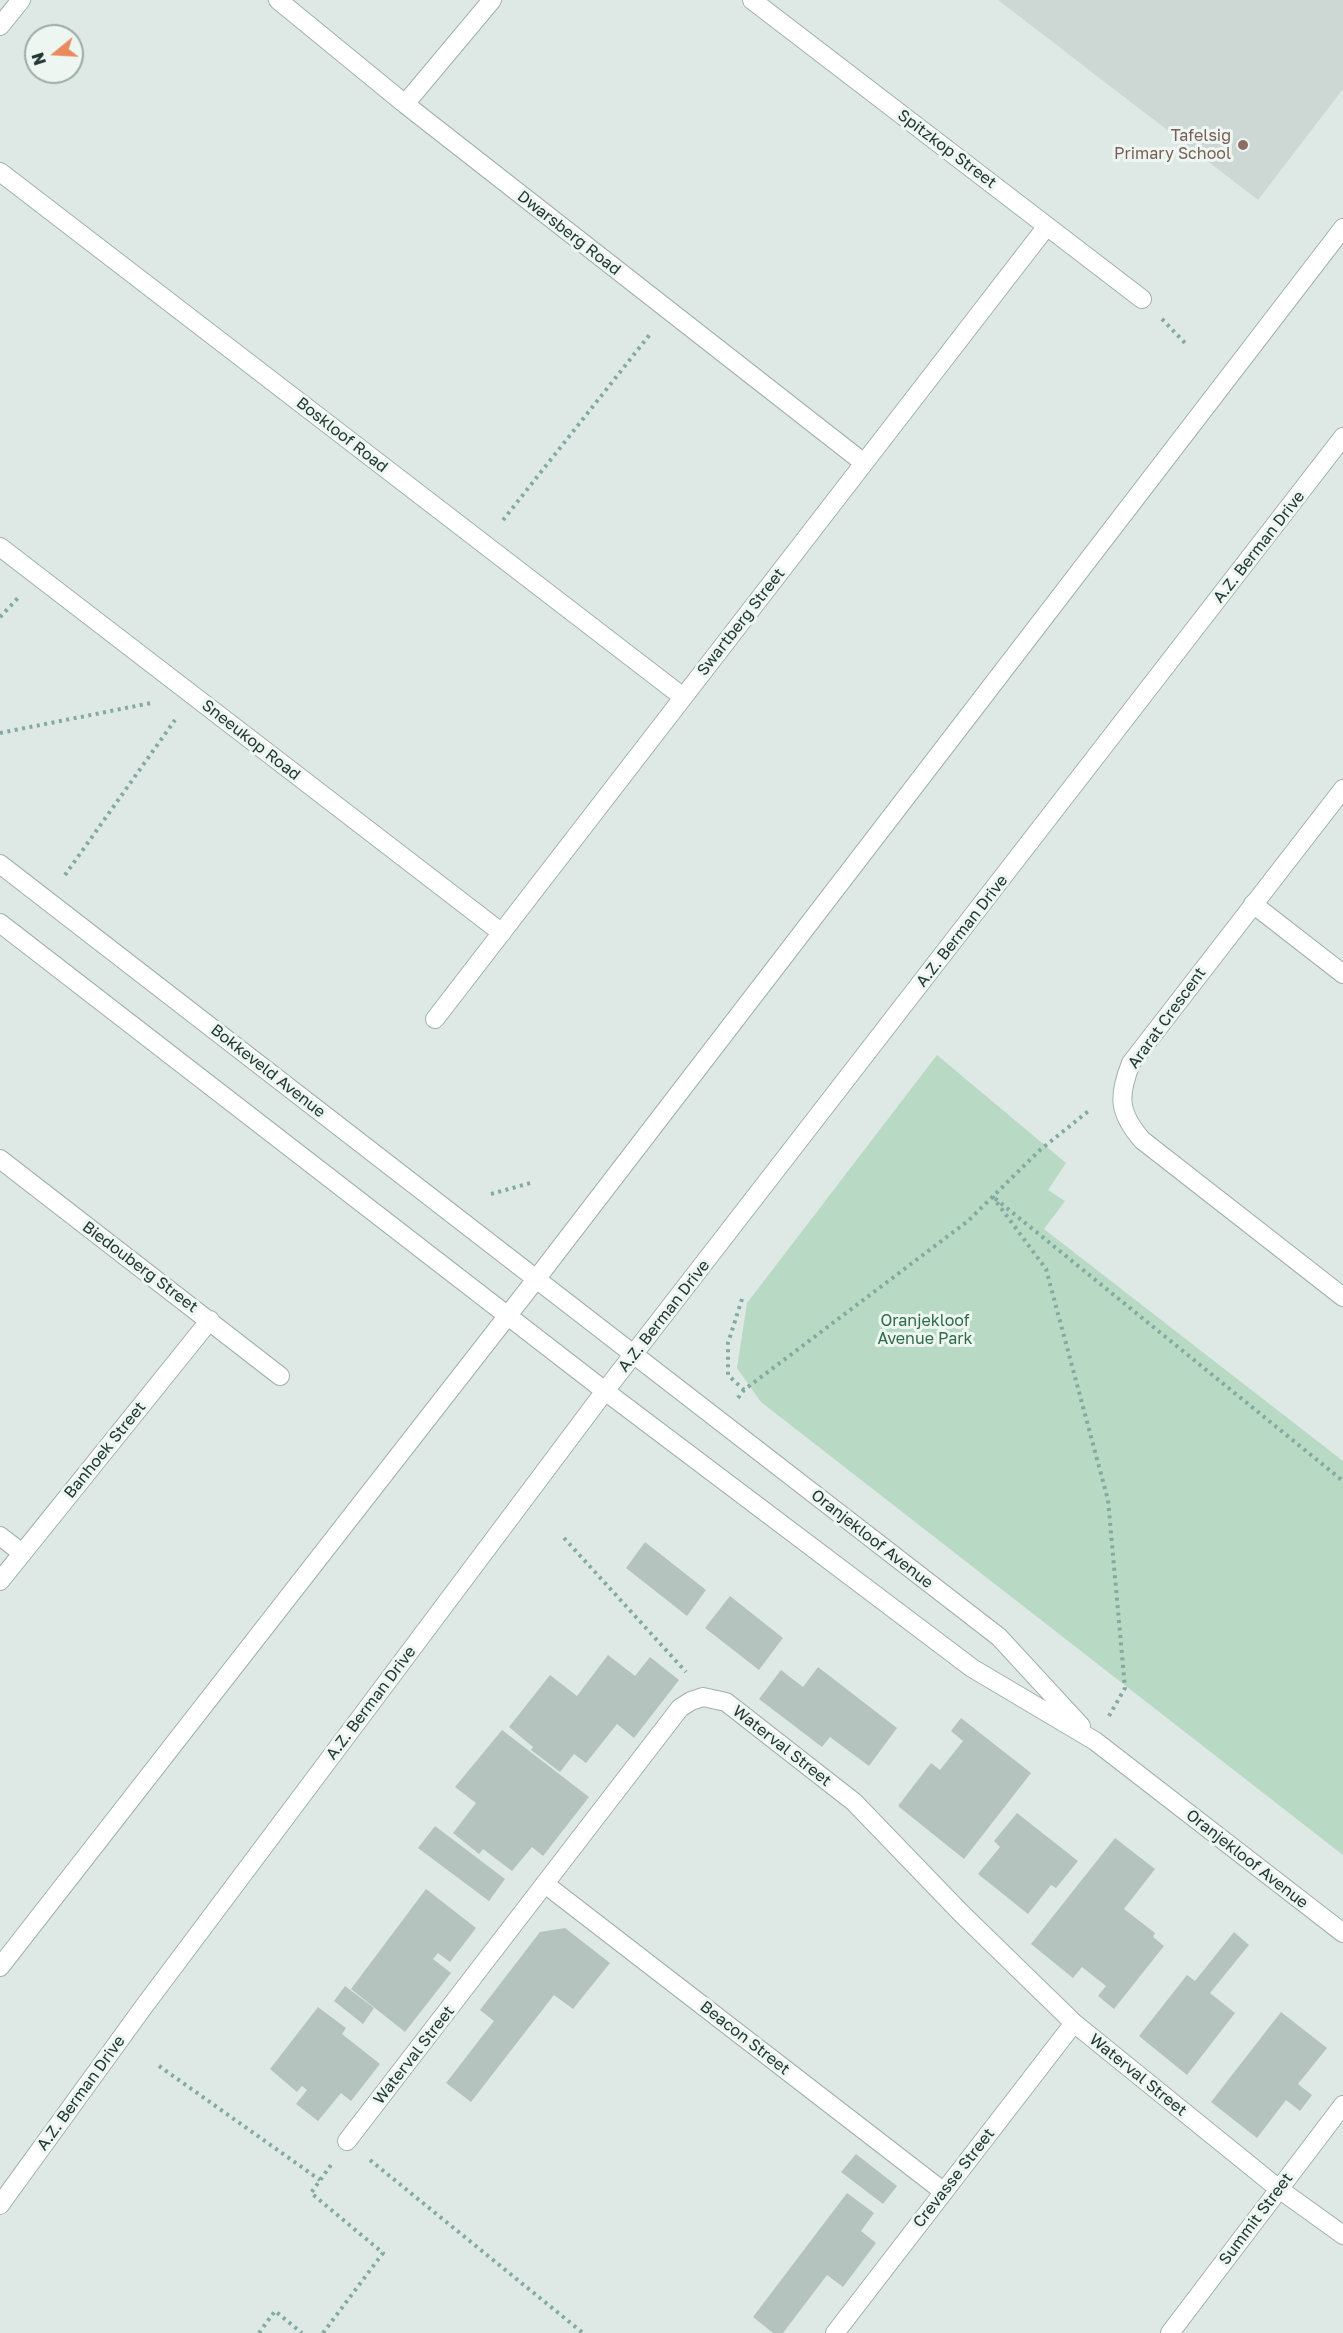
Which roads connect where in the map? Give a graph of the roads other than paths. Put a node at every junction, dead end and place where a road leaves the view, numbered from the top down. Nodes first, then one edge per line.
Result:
1 (21, 0) edge
2 (278, 0) edge
3 (492, 0) edge
4 (752, 0) edge
5 (0, 26) edge
6 (405, 104) junction
7 (0, 172) edge
8 (1047, 226) junction
9 (1343, 228) edge
10 (1142, 299) dead end
11 (1343, 438) edge
12 (864, 463) junction
13 (0, 547) edge
14 (683, 697) junction
15 (1343, 789) edge
16 (0, 864) edge
17 (1253, 904) junction
18 (0, 923) edge
19 (502, 933) junction
20 (1343, 974) edge
21 (435, 1019) dead end
22 (0, 1159) edge
23 (537, 1278) junction
24 (1343, 1297) edge
25 (507, 1316) junction
26 (210, 1320) junction
27 (634, 1355) junction
28 (279, 1376) dead end
29 (605, 1391) junction
30 (0, 1536) edge
31 (22, 1553) junction
32 (0, 1581) edge
33 (1095, 1741) junction
34 (545, 1884) junction
35 (1343, 1933) edge
36 (0, 1967) edge
37 (1074, 2023) junction
38 (1343, 2105) edge
39 (347, 2141) road end
40 (1279, 2189) junction
41 (944, 2192) junction
42 (0, 2205) edge
43 (1343, 2235) edge
44 (835, 2333) edge
45 (1170, 2333) edge

1 - 5 street
2 - 6 street, Dwarsberg Road
3 - 6 street
4 - 8 street, Spitzkop Street
6 - 12 street, Dwarsberg Road
7 - 14 street, Boskloof Road
8 - 10 street, Spitzkop Street
8 - 12 street, Swartberg Street
9 - 23 street
11 - 27 street, A.Z. Berman Drive
12 - 14 street, Swartberg Street
13 - 19 street, Sneeukop Road
14 - 19 street, Swartberg Street
15 - 17 street, Ararat Crescent
16 - 23 street, Bokkeveld Avenue
17 - 20 street
17 - 24 street, Ararat Crescent
18 - 25 street
19 - 21 street, Swartberg Street
22 - 26 street, Biedouberg Street
23 - 25 street
23 - 27 street, Bokkeveld Avenue
25 - 29 street, Oranjekloof Avenue
25 - 36 street
26 - 28 street, Biedouberg Street
26 - 31 street, Banhoek Street
27 - 29 street, A.Z. Berman Drive
27 - 33 street, Oranjekloof Avenue
29 - 33 street, Oranjekloof Avenue
29 - 42 street, A.Z. Berman Drive
30 - 31 street
31 - 32 street, Banhoek Street
33 - 35 street, Oranjekloof Avenue
34 - 37 street, Waterval Street
34 - 39 street, Waterval Street
34 - 41 street, Beacon Street
37 - 40 street, Waterval Street
37 - 41 street, Crevasse Street
38 - 40 street, Summit Street
40 - 43 street, Waterval Street
40 - 45 street, Summit Street
41 - 44 street, Crevasse Street

